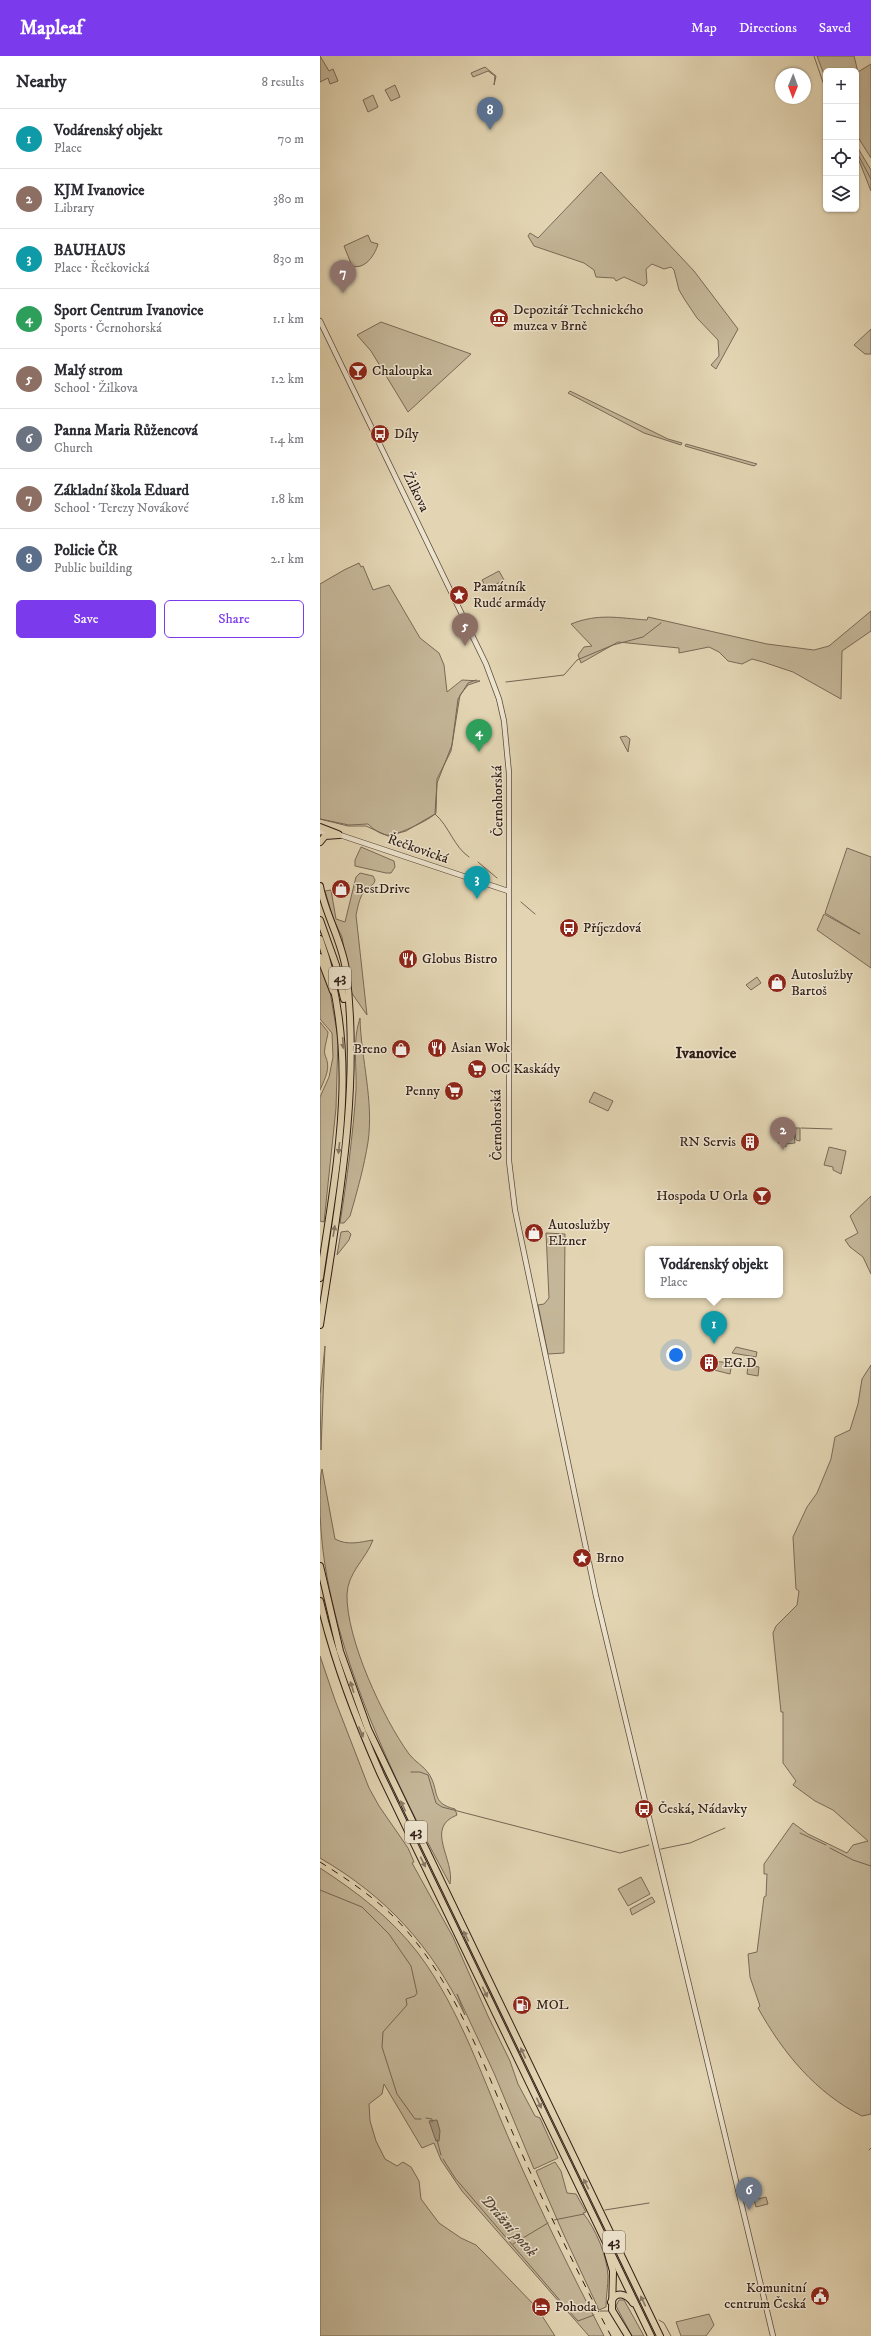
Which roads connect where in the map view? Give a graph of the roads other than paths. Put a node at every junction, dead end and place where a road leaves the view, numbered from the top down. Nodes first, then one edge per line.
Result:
1 (320, 322) edge
2 (489, 673) joint
3 (320, 826) edge
4 (320, 832) edge
5 (339, 835) junction
6 (320, 842) edge
7 (320, 886) edge
8 (508, 891) junction
9 (320, 920) edge
10 (320, 939) edge
11 (320, 957) edge
12 (338, 1004) junction
13 (349, 1038) junction
14 (320, 1278) edge
15 (320, 1325) edge
16 (320, 1566) edge
17 (320, 1601) edge
18 (569, 2165) junction
19 (611, 2304) junction
20 (628, 2336) edge
21 (651, 2336) edge
22 (660, 2336) edge
23 (773, 2336) edge

1 - 2 street, Žilkova
2 - 8 street, Černohorská
3 - 5 highway
4 - 5 street, Řečkovická
5 - 6 highway
5 - 8 street, Řečkovická
7 - 13 highway
8 - 23 street, Černohorská
9 - 13 highway, 43
10 - 12 highway, 43
11 - 12 highway
12 -> 14 highway, 43
15 -> 13 highway, 43
22 -> 16 highway, 43
17 -> 18 highway, 43
18 - 19 highway
18 - 21 highway, 43
19 - 20 highway
19 - 21 highway

